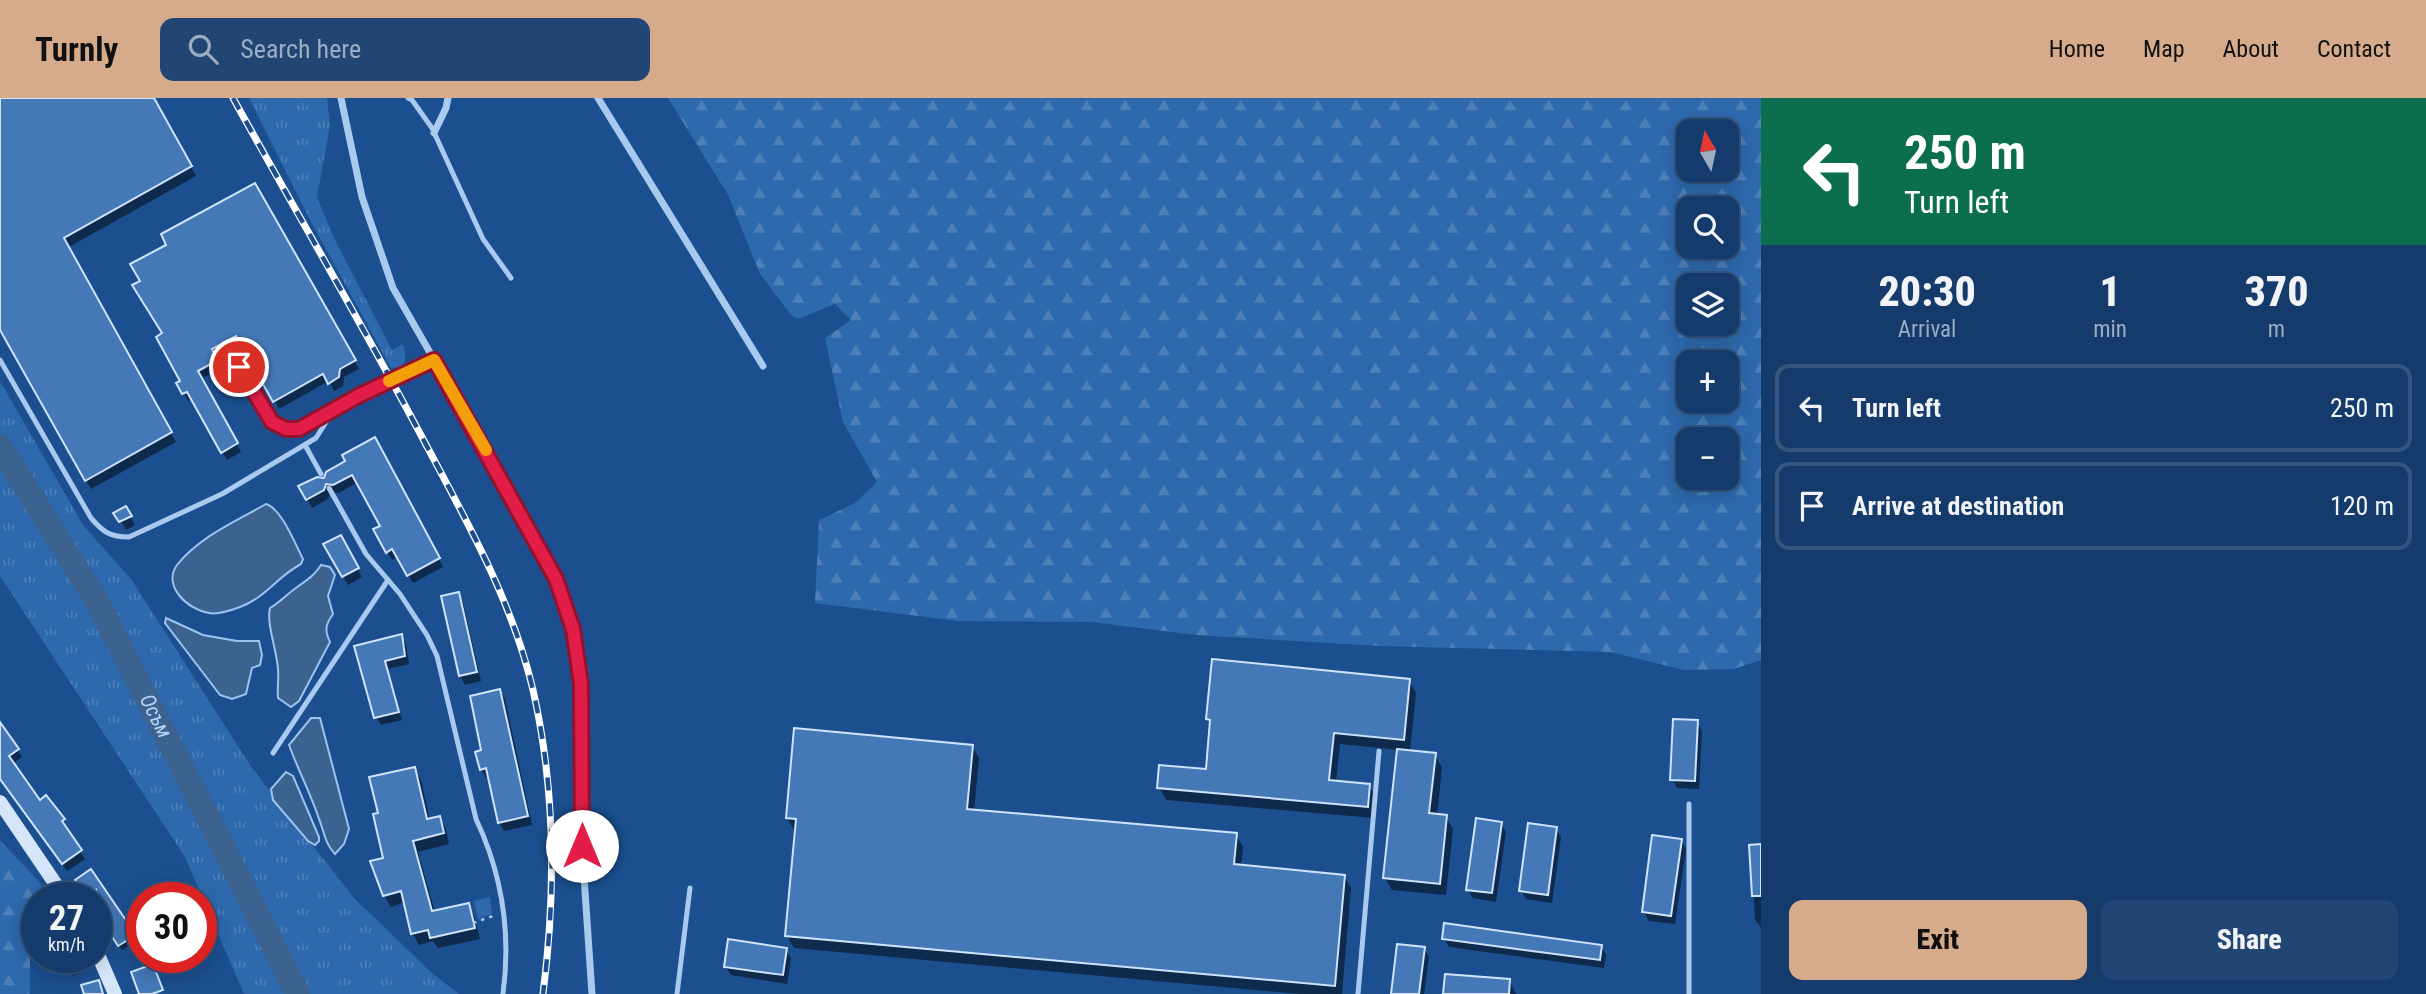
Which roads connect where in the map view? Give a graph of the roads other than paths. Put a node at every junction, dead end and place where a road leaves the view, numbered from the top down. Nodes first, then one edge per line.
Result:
1 (341, 98) edge
2 (408, 98) edge
3 (448, 98) edge
4 (598, 98) edge
5 (434, 133) junction
6 (511, 278) dead end
7 (230, 348) dead end
8 (0, 360) edge
9 (434, 360) junction
10 (763, 366) dead end
11 (333, 411) junction
12 (305, 445) junction
13 (321, 474) dead end
14 (329, 488) dead end
15 (388, 580) junction
16 (1379, 751) dead end
17 (273, 753) dead end
18 (0, 802) edge
19 (1689, 804) dead end
20 (54, 882) edge
21 (690, 888) dead end
22 (106, 973) edge
23 (115, 994) edge
24 (503, 994) edge
25 (592, 994) edge
26 (677, 994) edge
27 (1358, 994) edge
28 (1689, 994) edge

1 - 9 street
2 - 5 lane
3 - 5 street
4 - 10 street
5 - 6 lane
7 - 11 lane
8 - 12 lane
9 - 11 lane
9 - 25 street
11 - 12 lane
12 - 13 lane
14 - 15 lane
15 - 17 lane
15 - 24 lane
16 - 27 lane
18 - 20 main road
19 - 28 lane
21 - 26 lane
22 - 23 main road

